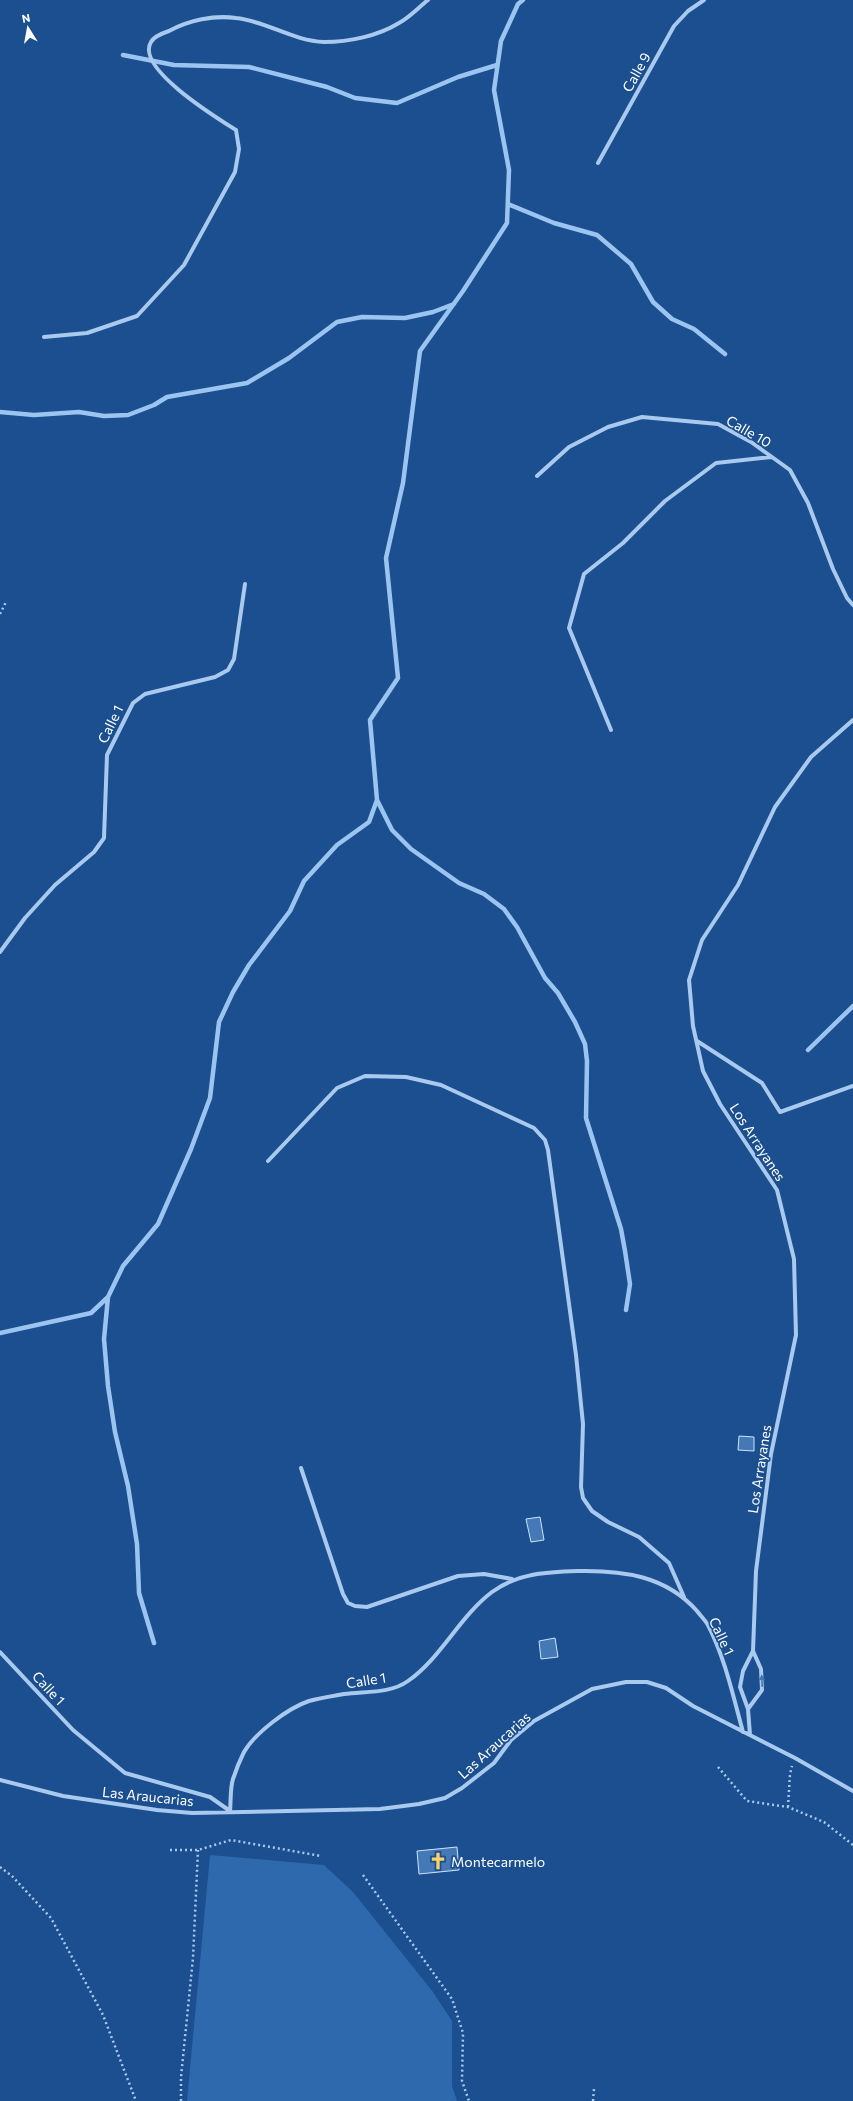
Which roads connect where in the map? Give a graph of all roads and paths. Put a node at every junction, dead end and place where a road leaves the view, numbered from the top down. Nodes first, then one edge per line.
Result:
1 (428, 0) edge
2 (704, 0) edge
3 (598, 163) dead end
4 (44, 337) dead end
5 (772, 457) junction
6 (537, 476) dead end
7 (245, 584) dead end
8 (6, 602) dead end
9 (853, 605) edge
10 (0, 614) edge
11 (853, 720) edge
12 (611, 730) dead end
13 (0, 952) edge
14 (696, 1041) junction
15 (853, 1086) edge
16 (268, 1161) dead end
17 (301, 1468) dead end
18 (512, 1579) junction
19 (684, 1597) junction
20 (753, 1651) junction
21 (0, 1652) edge
22 (748, 1709) junction
23 (743, 1732) junction
24 (750, 1735) junction
25 (795, 1758) junction
26 (718, 1768) dead end
27 (0, 1780) edge
28 (853, 1791) edge
29 (788, 1807) junction
30 (230, 1811) junction
31 (853, 1845) edge
32 (170, 1850) dead end
33 (198, 1850) junction
34 (321, 1856) dead end
35 (0, 1867) edge
36 (363, 1875) dead end
37 (594, 2089) dead end
38 (136, 2101) edge
39 (181, 2101) edge
40 (469, 2101) edge
41 (593, 2101) edge

1 - 4 street
2 - 3 street, Calle 9
5 - 6 street, Calle 10
5 - 9 street, Calle 10
5 - 12 street
7 - 13 street, Calle 1
8 - 10 path
11 - 14 street, Los Arrayanes
14 - 15 street
14 - 20 street, Los Arrayanes
16 - 19 street
17 - 18 street
18 - 19 street, Calle 1
18 - 30 street, Calle 1
19 - 23 street, Calle 1
20 - 22 street, Los Arrayanes
22 -> 20 street, Los Arrayanes
21 - 30 street, Calle 1
22 - 24 street, Los Arrayanes
23 - 24 street, Las Araucarias
23 - 30 street, Las Araucarias
24 - 25 street, Las Araucarias
25 - 28 street, Las Araucarias
25 - 29 path
26 - 29 path
27 - 30 street, Las Araucarias
29 - 31 path
32 - 33 path
33 - 34 path
33 - 39 path
35 - 38 path
36 - 40 path
37 - 41 path

